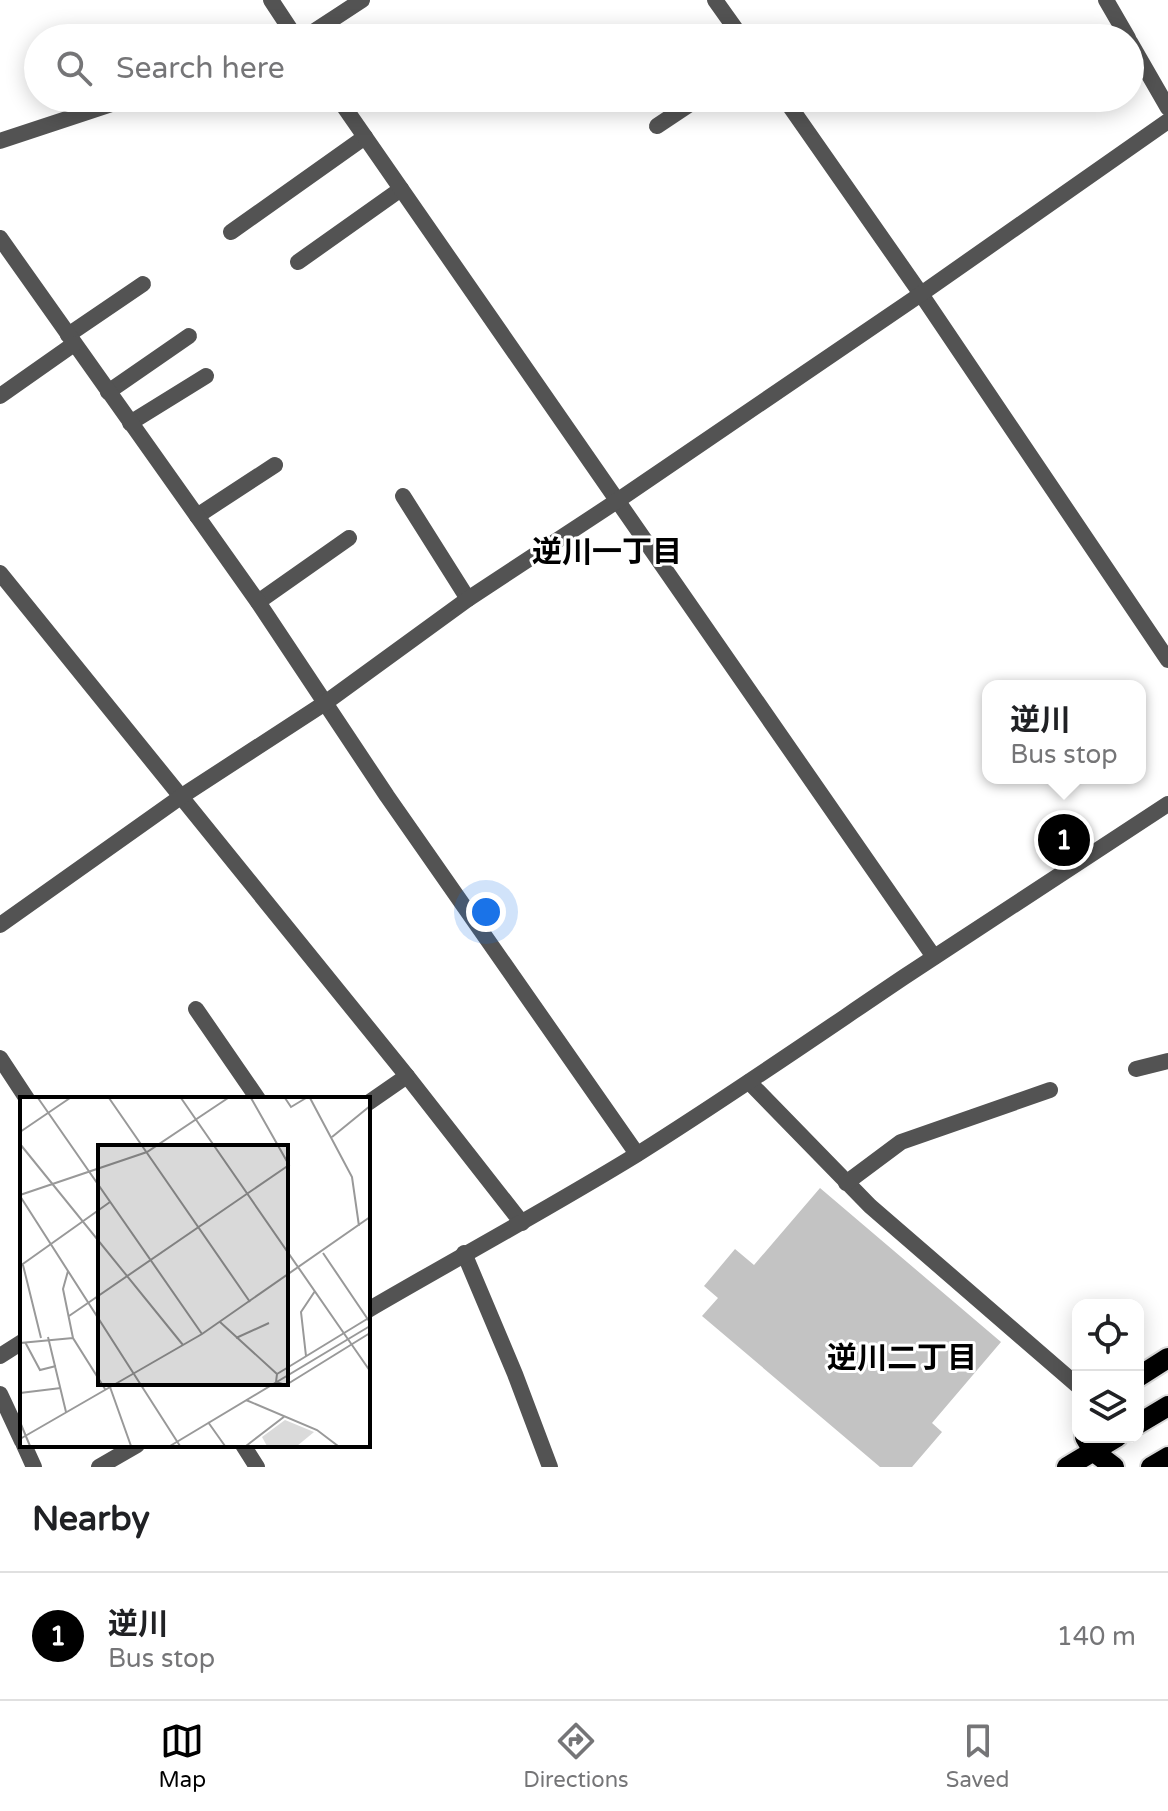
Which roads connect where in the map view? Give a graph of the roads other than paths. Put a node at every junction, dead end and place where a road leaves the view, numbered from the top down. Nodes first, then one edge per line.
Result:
1 (271, 0) edge
2 (362, 0) edge
3 (715, 0) edge
4 (1106, 0) edge
5 (287, 24) edge
6 (325, 24) edge
7 (732, 24) edge
8 (1120, 24) edge
9 (1144, 66) edge
10 (1168, 108) edge
11 (88, 112) edge
12 (348, 112) edge
13 (678, 112) edge
14 (794, 112) edge
15 (1168, 121) edge
16 (657, 126) dead end
17 (365, 137) junction
18 (0, 141) edge
19 (401, 189) junction
20 (231, 232) dead end
21 (0, 238) edge
22 (298, 262) dead end
23 (143, 284) dead end
24 (921, 294) junction
25 (189, 336) dead end
26 (71, 339) junction
27 (206, 376) dead end
28 (108, 392) junction
29 (0, 396) edge
30 (130, 423) junction
31 (275, 465) dead end
32 (403, 496) dead end
33 (617, 501) junction
34 (197, 516) junction
35 (349, 538) dead end
36 (3, 582) edge
37 (468, 599) junction
38 (258, 602) junction
39 (1168, 660) edge
40 (325, 703) junction
41 (182, 796) junction
42 (1168, 804) edge
43 (0, 925) edge
44 (934, 957) junction
45 (196, 1009) dead end
46 (0, 1058) edge
47 (1168, 1061) edge
48 (1136, 1069) dead end
49 (407, 1076) junction
50 (749, 1082) junction
51 (1050, 1090) dead end
52 (26, 1097) edge
53 (257, 1097) edge
54 (370, 1102) edge
55 (637, 1154) junction
56 (846, 1183) junction
57 (522, 1223) junction
58 (464, 1253) junction
59 (370, 1309) edge
60 (20, 1343) edge
61 (0, 1356) edge
62 (1168, 1358) edge
63 (1144, 1373) edge
64 (1072, 1381) edge
65 (0, 1394) edge
66 (1168, 1406) edge
67 (1144, 1420) edge
68 (20, 1437) edge
69 (1089, 1444) edge
70 (25, 1447) edge
71 (134, 1447) edge
72 (244, 1447) edge
73 (1168, 1457) edge
74 (34, 1467) edge
75 (99, 1467) edge
76 (257, 1467) edge
77 (550, 1467) edge
78 (1067, 1467) edge
79 (1114, 1467) edge
80 (1151, 1467) edge

1 - 5 street
2 - 6 street
3 - 7 street
4 - 8 street
9 - 10 street
11 - 18 street
12 - 17 street
13 - 16 street
14 - 24 street
15 - 24 street
17 - 19 street
17 - 20 street
19 - 22 street
19 - 33 street
21 - 26 street
23 - 26 street
24 - 33 street
24 - 39 street
25 - 28 street
26 - 28 street
26 - 29 street
27 - 30 street
28 - 30 street
30 - 34 street
31 - 34 street
32 - 37 street
33 - 37 street
33 - 44 street
34 - 38 street
35 - 38 street
36 - 41 street
37 - 40 street
38 - 40 street
40 - 41 street
40 - 55 street
41 - 43 street
41 - 49 street
42 - 44 street
44 - 50 street
45 - 53 street
46 - 52 street
47 - 48 street
49 - 54 street
49 - 57 street
50 - 55 street
50 - 56 street
51 - 56 street
55 - 57 street
56 - 64 street
57 - 58 street
58 - 59 street
58 - 77 street
60 - 61 street
62 - 63 main road
65 - 68 street
66 - 67 main road
69 - 78 main road
69 - 79 main road
70 - 74 street
71 - 75 street
72 - 76 street
73 - 80 main road

